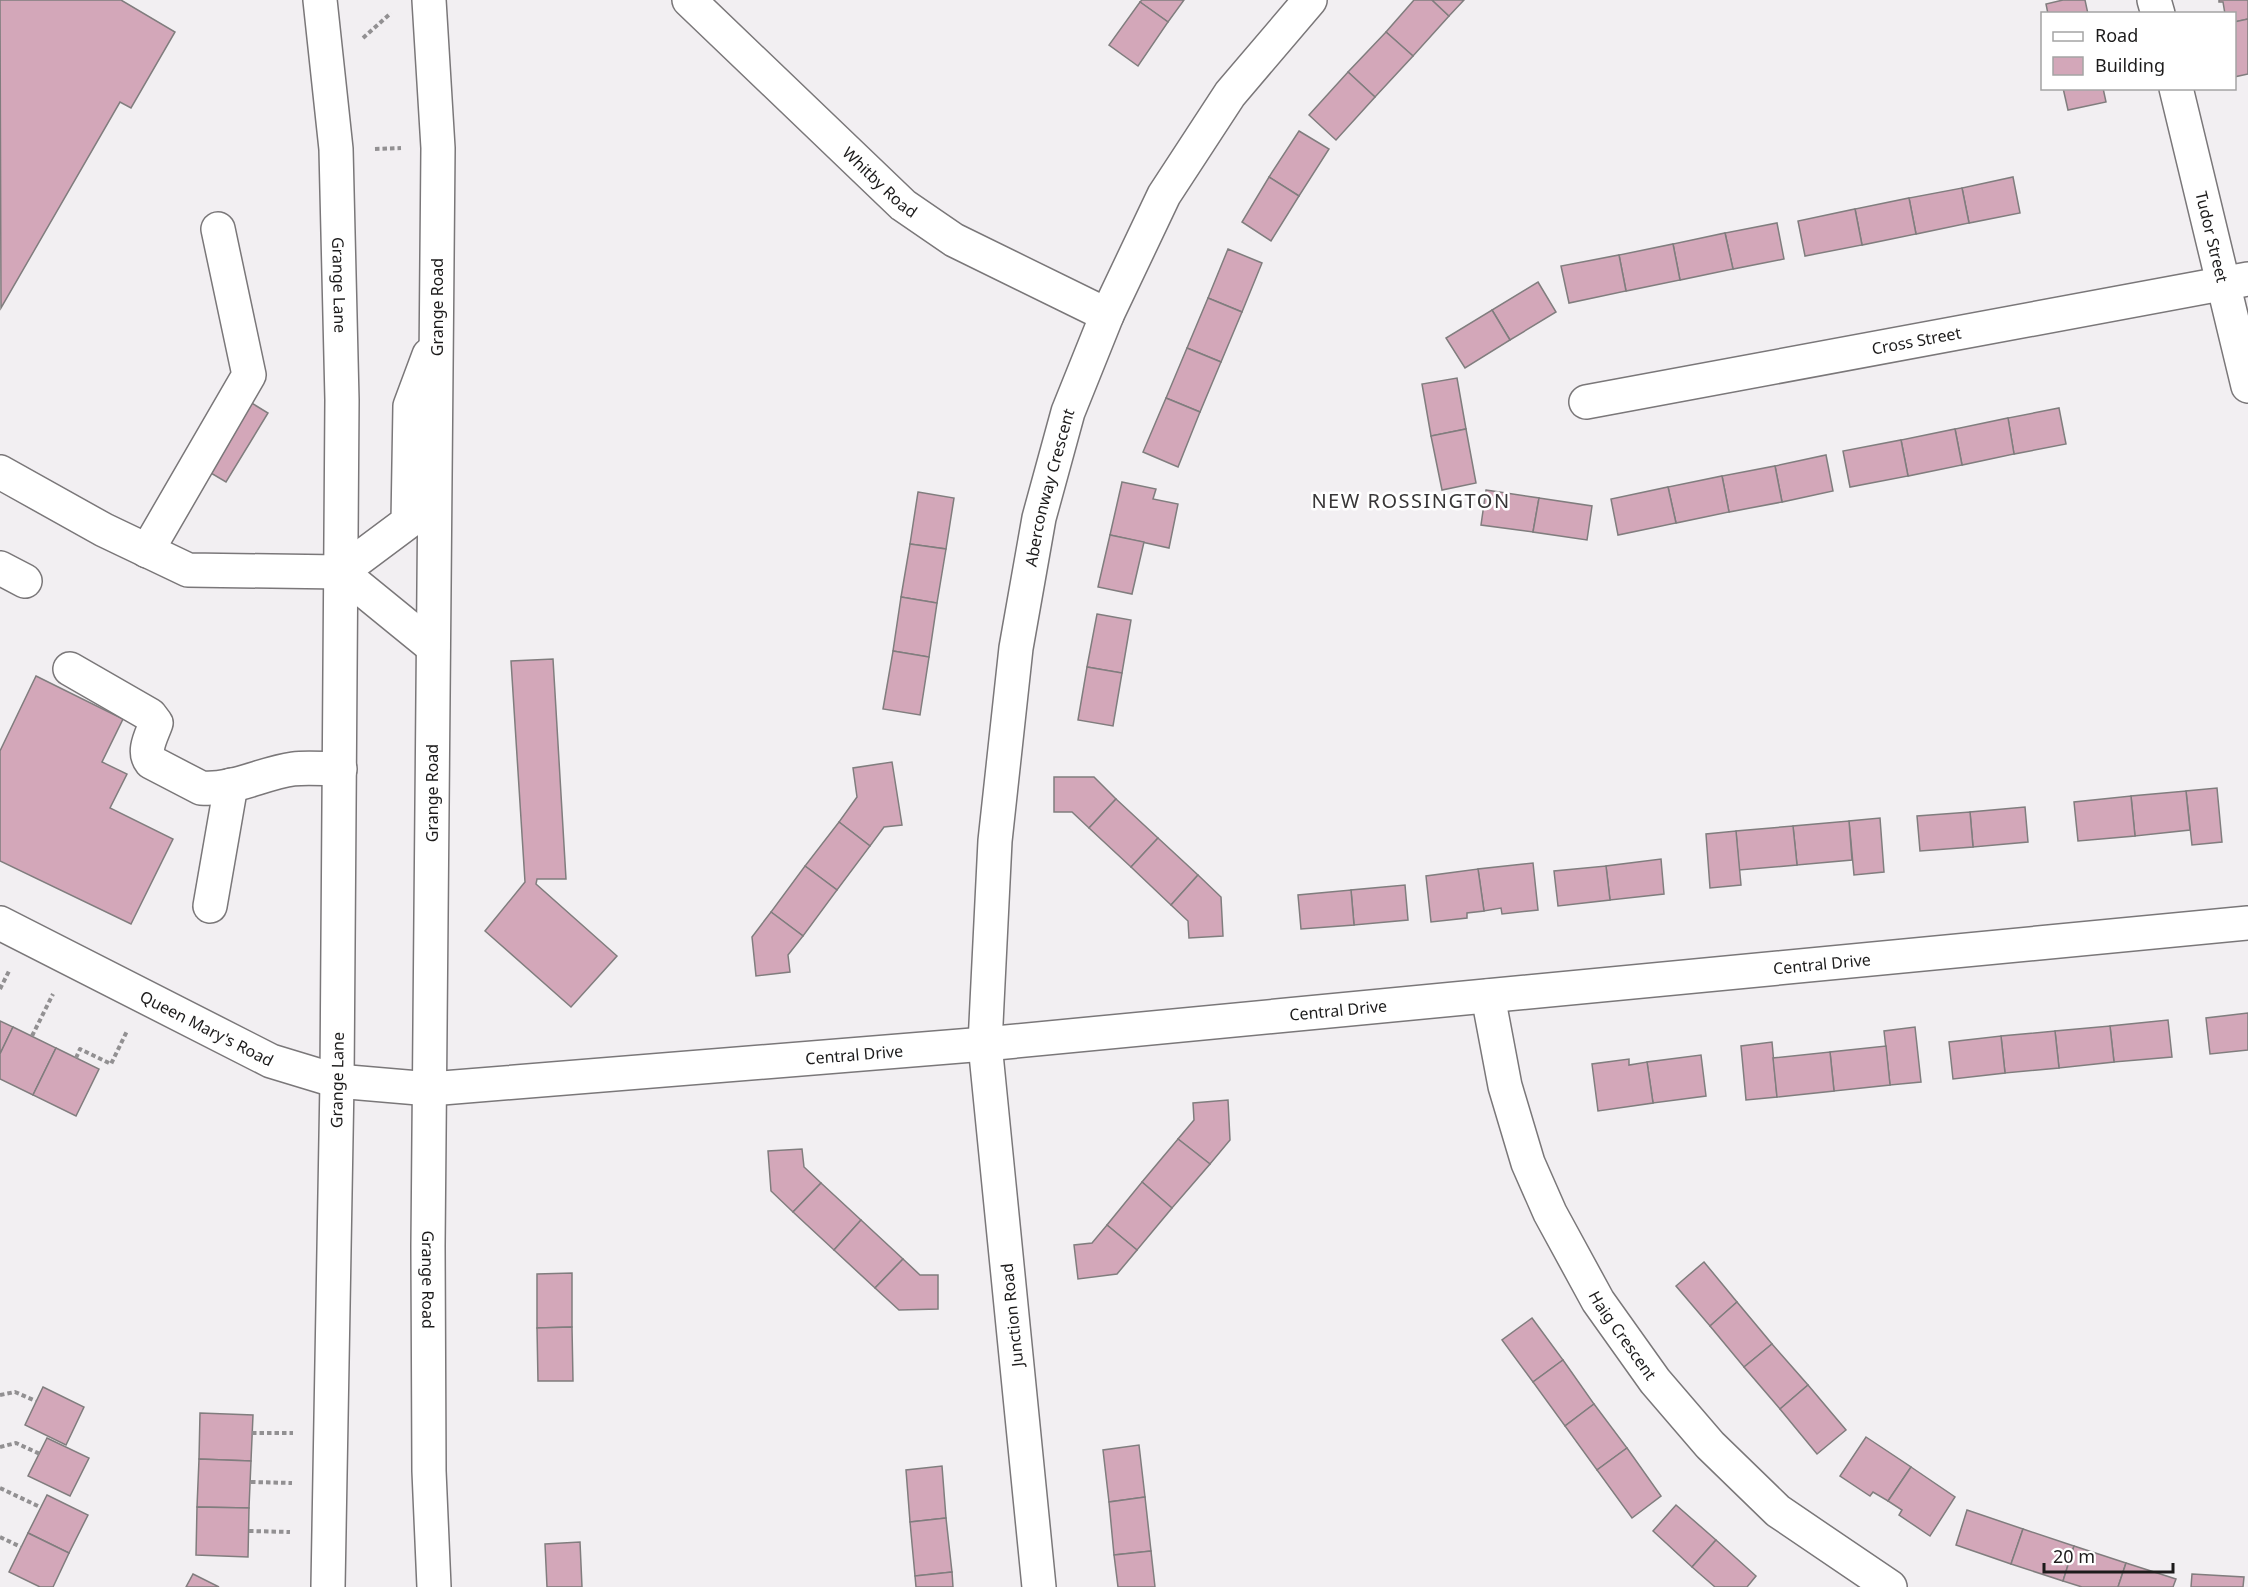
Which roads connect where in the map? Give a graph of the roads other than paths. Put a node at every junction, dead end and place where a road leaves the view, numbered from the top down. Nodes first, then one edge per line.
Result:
1 (320, 0) edge
2 (429, 0) edge
3 (689, 0) edge
4 (1310, 0) edge
5 (2177, 90) edge
6 (218, 229) dead end
7 (2235, 282) edge
8 (1107, 315) junction
9 (437, 333) junction
10 (2248, 386) edge
11 (1586, 402) dead end
12 (0, 472) edge
13 (147, 551) junction
14 (341, 572) junction
15 (434, 647) junction
16 (70, 669) dead end
17 (340, 769) junction
18 (231, 785) junction
19 (210, 906) dead end
20 (0, 923) edge
21 (2248, 923) edge
22 (1488, 996) junction
23 (985, 1044) junction
24 (337, 1081) junction
25 (430, 1089) junction
26 (328, 1587) edge
27 (434, 1587) edge
28 (1040, 1587) edge
29 (1890, 1587) edge

1 - 14 street, Grange Lane
2 - 9 street, Grange Road
3 - 8 street, Whitby Road
4 - 8 street, Aberconway Crescent
5 - 7 street, Tudor Street
6 - 13 street
7 - 10 street, Tudor Street
7 - 11 street, Cross Street
8 - 23 street, Aberconway Crescent
9 - 14 street
9 - 15 street, Grange Road
12 - 13 street
13 - 14 street
14 - 15 street
14 - 17 street, Grange Lane
15 - 25 street, Grange Road
16 - 18 street
17 - 18 street
17 - 24 street, Grange Lane
18 - 19 street
20 - 24 street, Queen Mary's Road
21 - 22 street, Central Drive
22 - 23 street, Central Drive
22 - 29 street, Haig Crescent
23 - 25 street, Central Drive
23 - 28 street, Junction Road
24 - 25 street, Queen Mary's Road
24 - 26 street, Grange Lane
25 - 27 street, Grange Road

